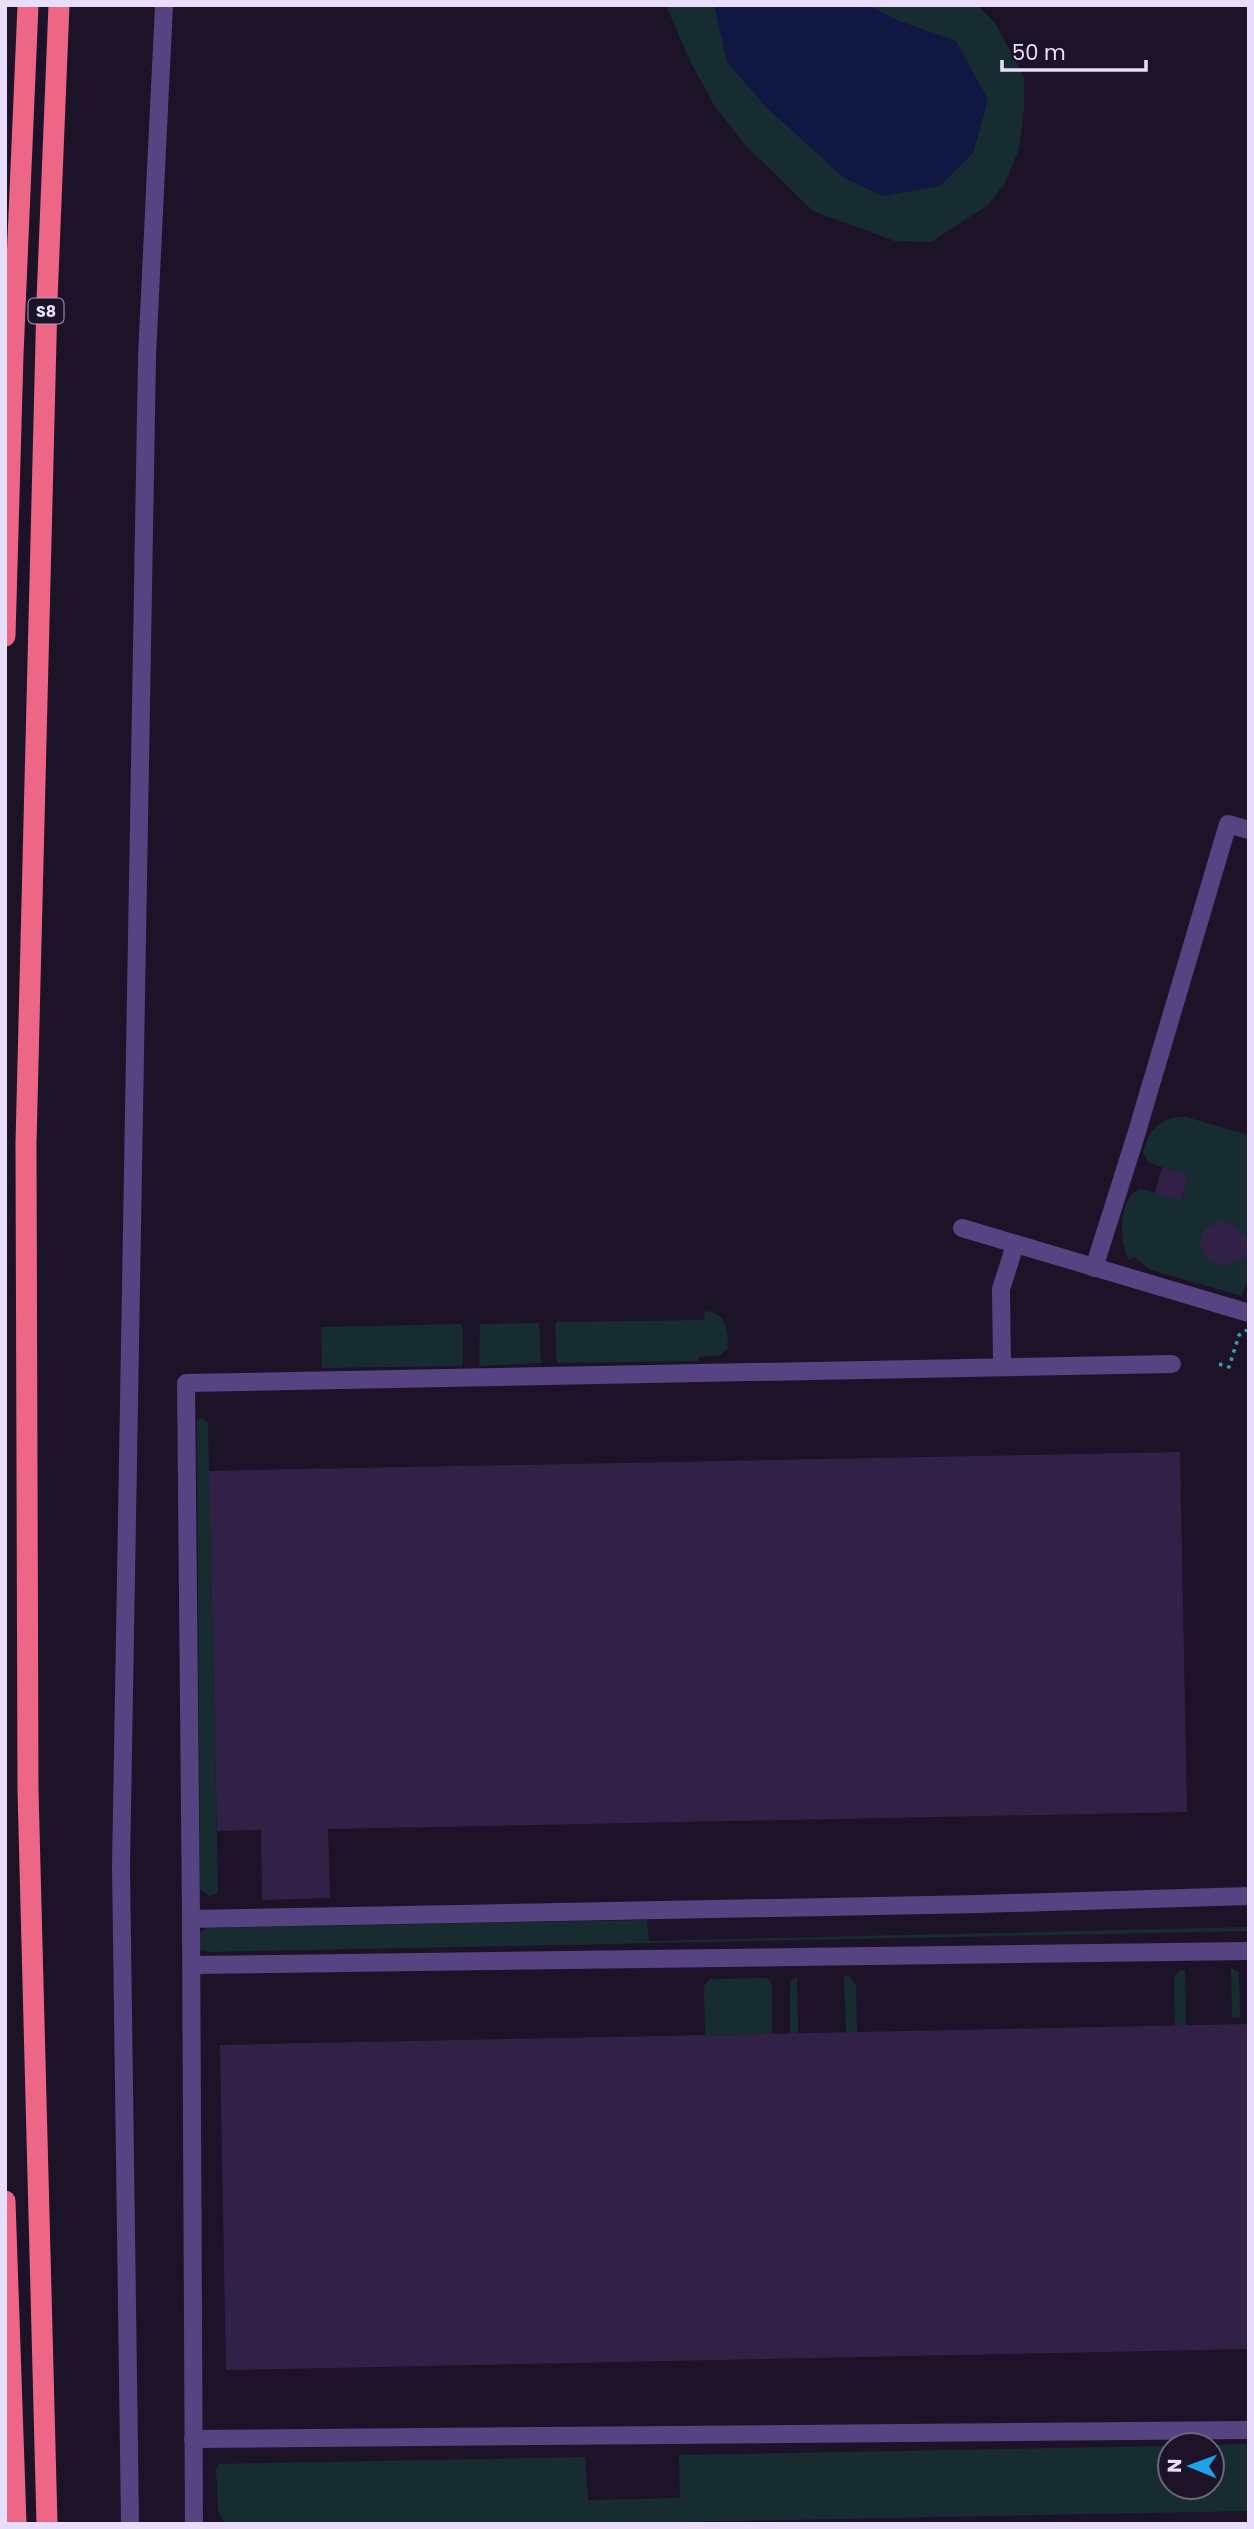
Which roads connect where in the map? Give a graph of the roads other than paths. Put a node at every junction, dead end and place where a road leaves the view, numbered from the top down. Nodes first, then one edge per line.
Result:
1 (28, 5) edge
2 (59, 5) edge
3 (164, 5) edge
4 (5, 636) edge
5 (1249, 830) edge
6 (962, 1228) dead end
7 (1015, 1245) junction
8 (1094, 1268) junction
9 (1249, 1313) edge
10 (1172, 1364) dead end
11 (1002, 1366) junction
12 (1249, 1896) edge
13 (191, 1919) junction
14 (1249, 1951) edge
15 (191, 1965) junction
16 (5, 2202) edge
17 (1249, 2430) edge
18 (192, 2439) junction
19 (16, 2524) edge
20 (47, 2524) edge
21 (130, 2524) edge
22 (194, 2524) edge

1 - 4 highway, S8
2 - 20 highway, S8
3 - 21 street
5 - 8 street
6 - 7 street
7 - 8 street
7 - 11 street
8 - 9 street
10 - 11 street
11 - 13 street
12 - 13 street
13 - 15 street
14 - 15 street
15 - 18 street
16 - 19 highway
17 - 18 street
18 - 22 street

